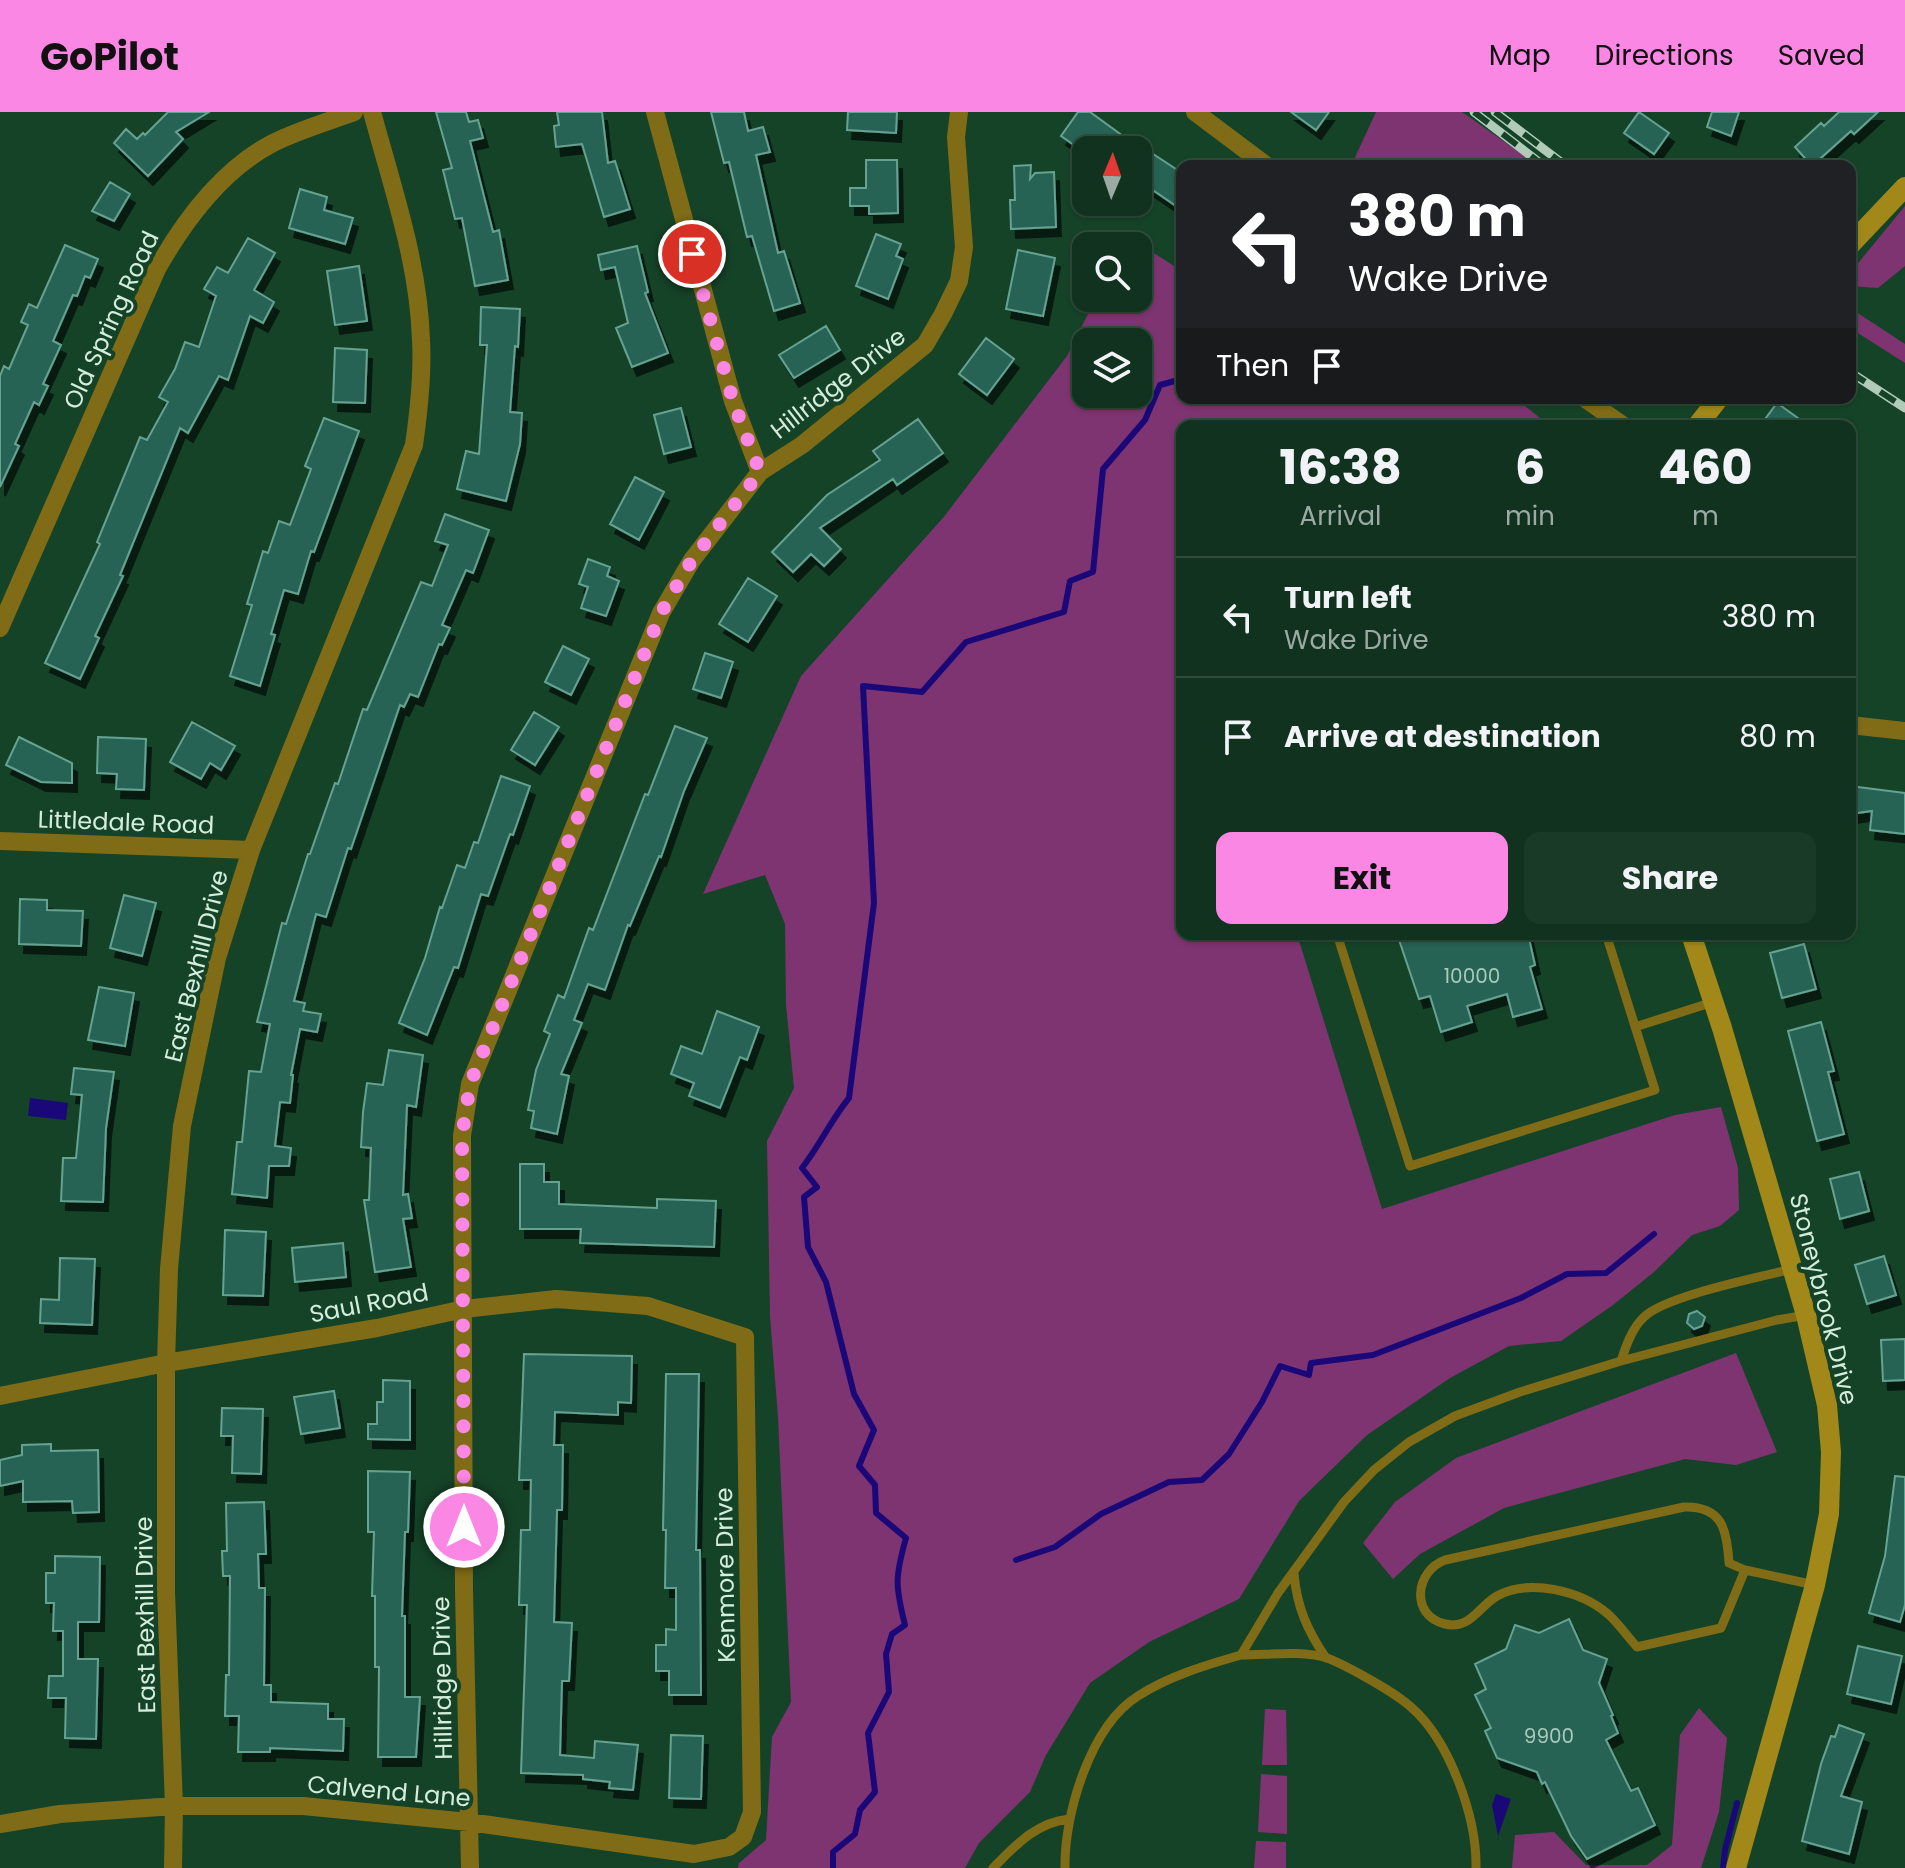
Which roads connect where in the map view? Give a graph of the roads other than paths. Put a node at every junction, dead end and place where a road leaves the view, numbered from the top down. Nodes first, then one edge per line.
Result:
1 (354, 112) edge
2 (372, 112) edge
3 (655, 112) edge
4 (959, 112) edge
5 (1195, 112) edge
6 (1259, 160) edge
7 (1905, 187) edge
8 (1856, 239) edge
9 (1593, 404) edge
10 (1714, 404) edge
11 (1615, 420) edge
12 (1702, 420) edge
13 (760, 472) junction
14 (0, 628) edge
15 (1856, 726) edge
16 (1905, 731) edge
17 (0, 841) edge
18 (251, 850) junction
19 (1339, 940) edge
20 (1608, 940) edge
21 (1693, 940) edge
22 (1713, 1002) junction
23 (1635, 1027) junction
24 (1792, 1269) junction
25 (464, 1309) junction
26 (1806, 1315) junction
27 (745, 1337) joint
28 (1621, 1361) junction
29 (166, 1363) junction
30 (0, 1396) edge
31 (1745, 1570) junction
32 (1294, 1574) junction
33 (1815, 1585) junction
34 (1241, 1655) junction
35 (1326, 1658) junction
36 (174, 1806) junction
37 (752, 1812) joint
38 (1069, 1819) junction
39 (469, 1822) junction
40 (0, 1824) edge
41 (173, 1868) edge
42 (470, 1868) edge
43 (993, 1868) edge
44 (1065, 1868) edge
45 (1476, 1868) edge
46 (1736, 1868) edge

1 - 14 street, Old Spring Road
2 - 18 street, East Bexhill Drive
3 - 13 street
4 - 13 street, Hillridge Drive
5 - 6 street
7 - 8 street
9 - 11 street
10 - 12 street
13 - 25 street, Hillridge Drive
15 - 16 street
17 - 18 street, Littledale Road
18 - 29 street, East Bexhill Drive
19 - 23 lane
20 - 23 lane
21 - 22 street, Stoneybrook Drive
22 - 23 lane
22 - 24 street, Stoneybrook Drive
24 - 26 street, Stoneybrook Drive
24 - 28 lane
25 - 27 street, Saul Road
25 - 29 street, Saul Road
25 - 39 street, Hillridge Drive
26 - 28 lane
26 - 33 street, Stoneybrook Drive
27 - 37 street, Kenmore Drive
28 - 32 lane
29 - 30 street, Saul Road
29 - 36 street, East Bexhill Drive
31 - 31 lane
31 - 33 lane
32 - 34 lane
32 - 35 lane
33 - 46 street, Stoneybrook Drive
34 - 35 lane
34 - 38 lane
35 - 45 lane
36 - 39 street, Calvend Lane
36 - 40 street, Calvend Lane
36 - 41 street, East Bexhill Drive
37 - 39 street, Calvend Lane
38 - 43 lane
38 - 44 lane
39 - 42 street, Hillridge Drive

